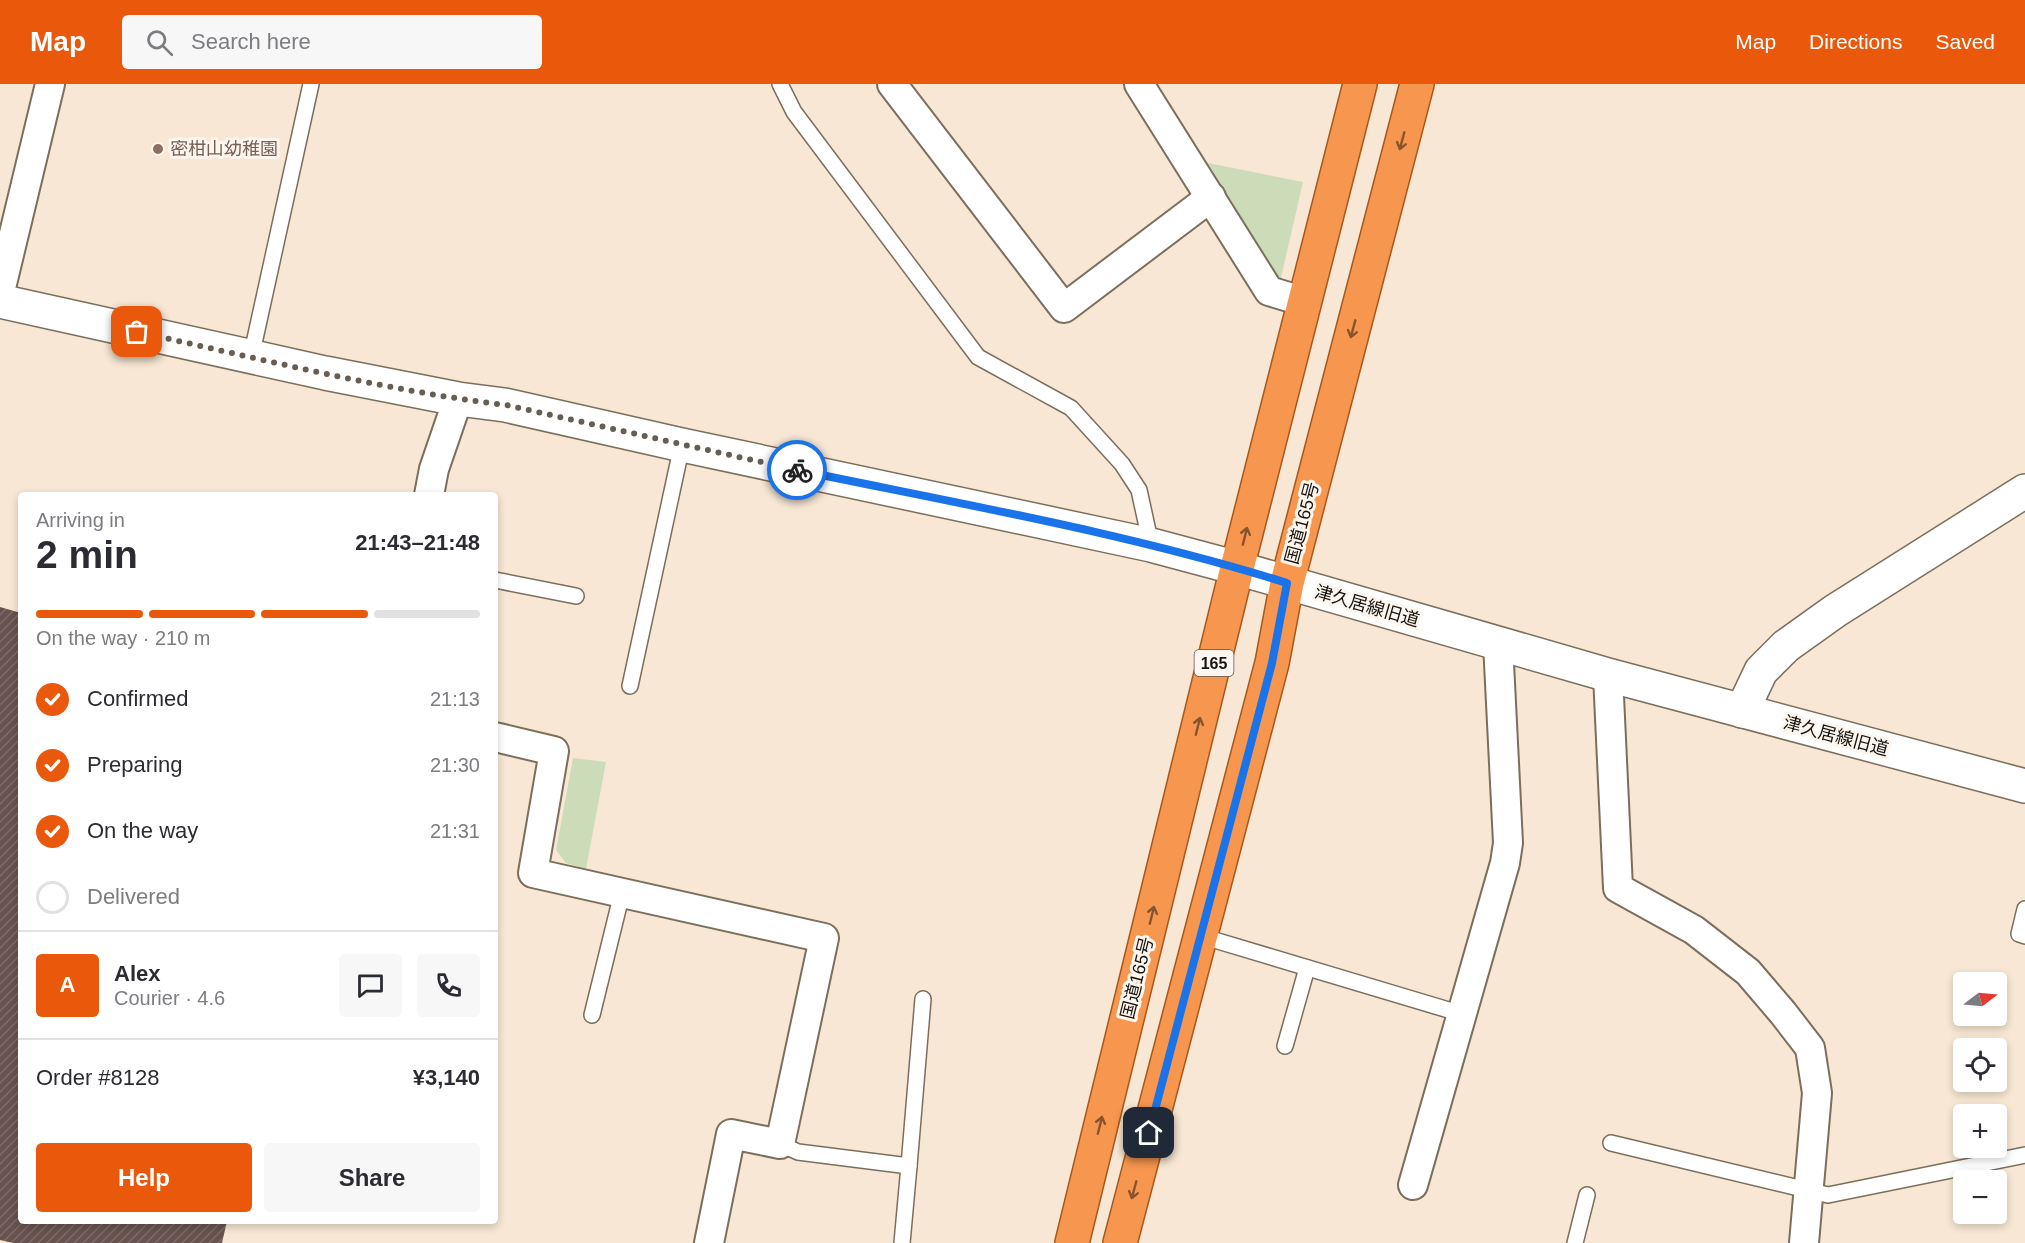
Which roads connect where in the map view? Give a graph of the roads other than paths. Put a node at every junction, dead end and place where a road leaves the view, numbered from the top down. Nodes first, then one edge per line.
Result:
1 (50, 84) edge
2 (311, 84) edge
3 (780, 84) edge
4 (892, 84) edge
5 (1139, 84) edge
6 (1360, 84) edge
7 (1417, 84) edge
8 (1211, 197) junction
9 (0, 292) edge
10 (0, 301) edge
11 (1305, 302) junction
12 (251, 357) junction
13 (458, 399) junction
14 (682, 446) junction
15 (430, 492) edge
16 (2025, 492) edge
17 (1150, 545) junction
18 (1237, 568) junction
19 (498, 581) edge
20 (1287, 583) junction
21 (576, 596) dead end
22 (1498, 644) junction
23 (1608, 675) junction
24 (630, 686) dead end
25 (1742, 711) junction
26 (498, 738) edge
27 (2025, 786) edge
28 (622, 893) junction
29 (2025, 909) edge
30 (1201, 936) junction
31 (2025, 936) edge
32 (1307, 968) junction
33 (923, 999) dead end
34 (1462, 1014) junction
35 (592, 1016) dead end
36 (1285, 1046) dead end
37 (1611, 1143) dead end
38 (780, 1144) junction
39 (2025, 1155) edge
40 (909, 1166) junction
41 (1413, 1185) dead end
42 (1808, 1190) junction
43 (1587, 1195) dead end
44 (709, 1243) edge
45 (902, 1243) edge
46 (1072, 1243) edge
47 (1120, 1243) edge
48 (1575, 1243) edge
49 (1804, 1243) edge

1 - 9 street
2 - 12 lane
3 - 17 lane
4 - 8 street
5 - 8 street
6 - 11 highway, 国道165号 / 165
7 -> 20 highway, 国道165号
8 - 11 street
10 - 12 street, 津久居線旧道
18 -> 11 highway, 国道165号 / 165
12 - 13 street, 津久居線旧道
13 - 14 street, 津久居線旧道
13 - 15 street
14 - 17 street, 津久居線旧道
14 - 24 lane
16 - 25 street
17 - 18 street, 津久居線旧道
18 - 20 street, 津久居線旧道
46 -> 18 highway, 国道165号 / 165
19 - 21 lane
20 - 22 street, 津久居線旧道
20 - 30 highway, 国道165号
22 - 23 street, 津久居線旧道
22 - 34 street
23 - 25 street, 津久居線旧道
23 - 42 street
25 - 27 street, 津久居線旧道
26 - 28 street
28 - 35 lane
28 - 38 street
29 - 31 lane
30 - 32 lane
30 -> 47 highway, 国道165号
32 - 34 lane
32 - 36 lane
33 - 40 lane
34 - 41 street
37 - 42 lane
38 - 40 lane
38 - 44 street
39 - 42 lane
40 - 45 lane
42 - 49 street
43 - 48 lane

